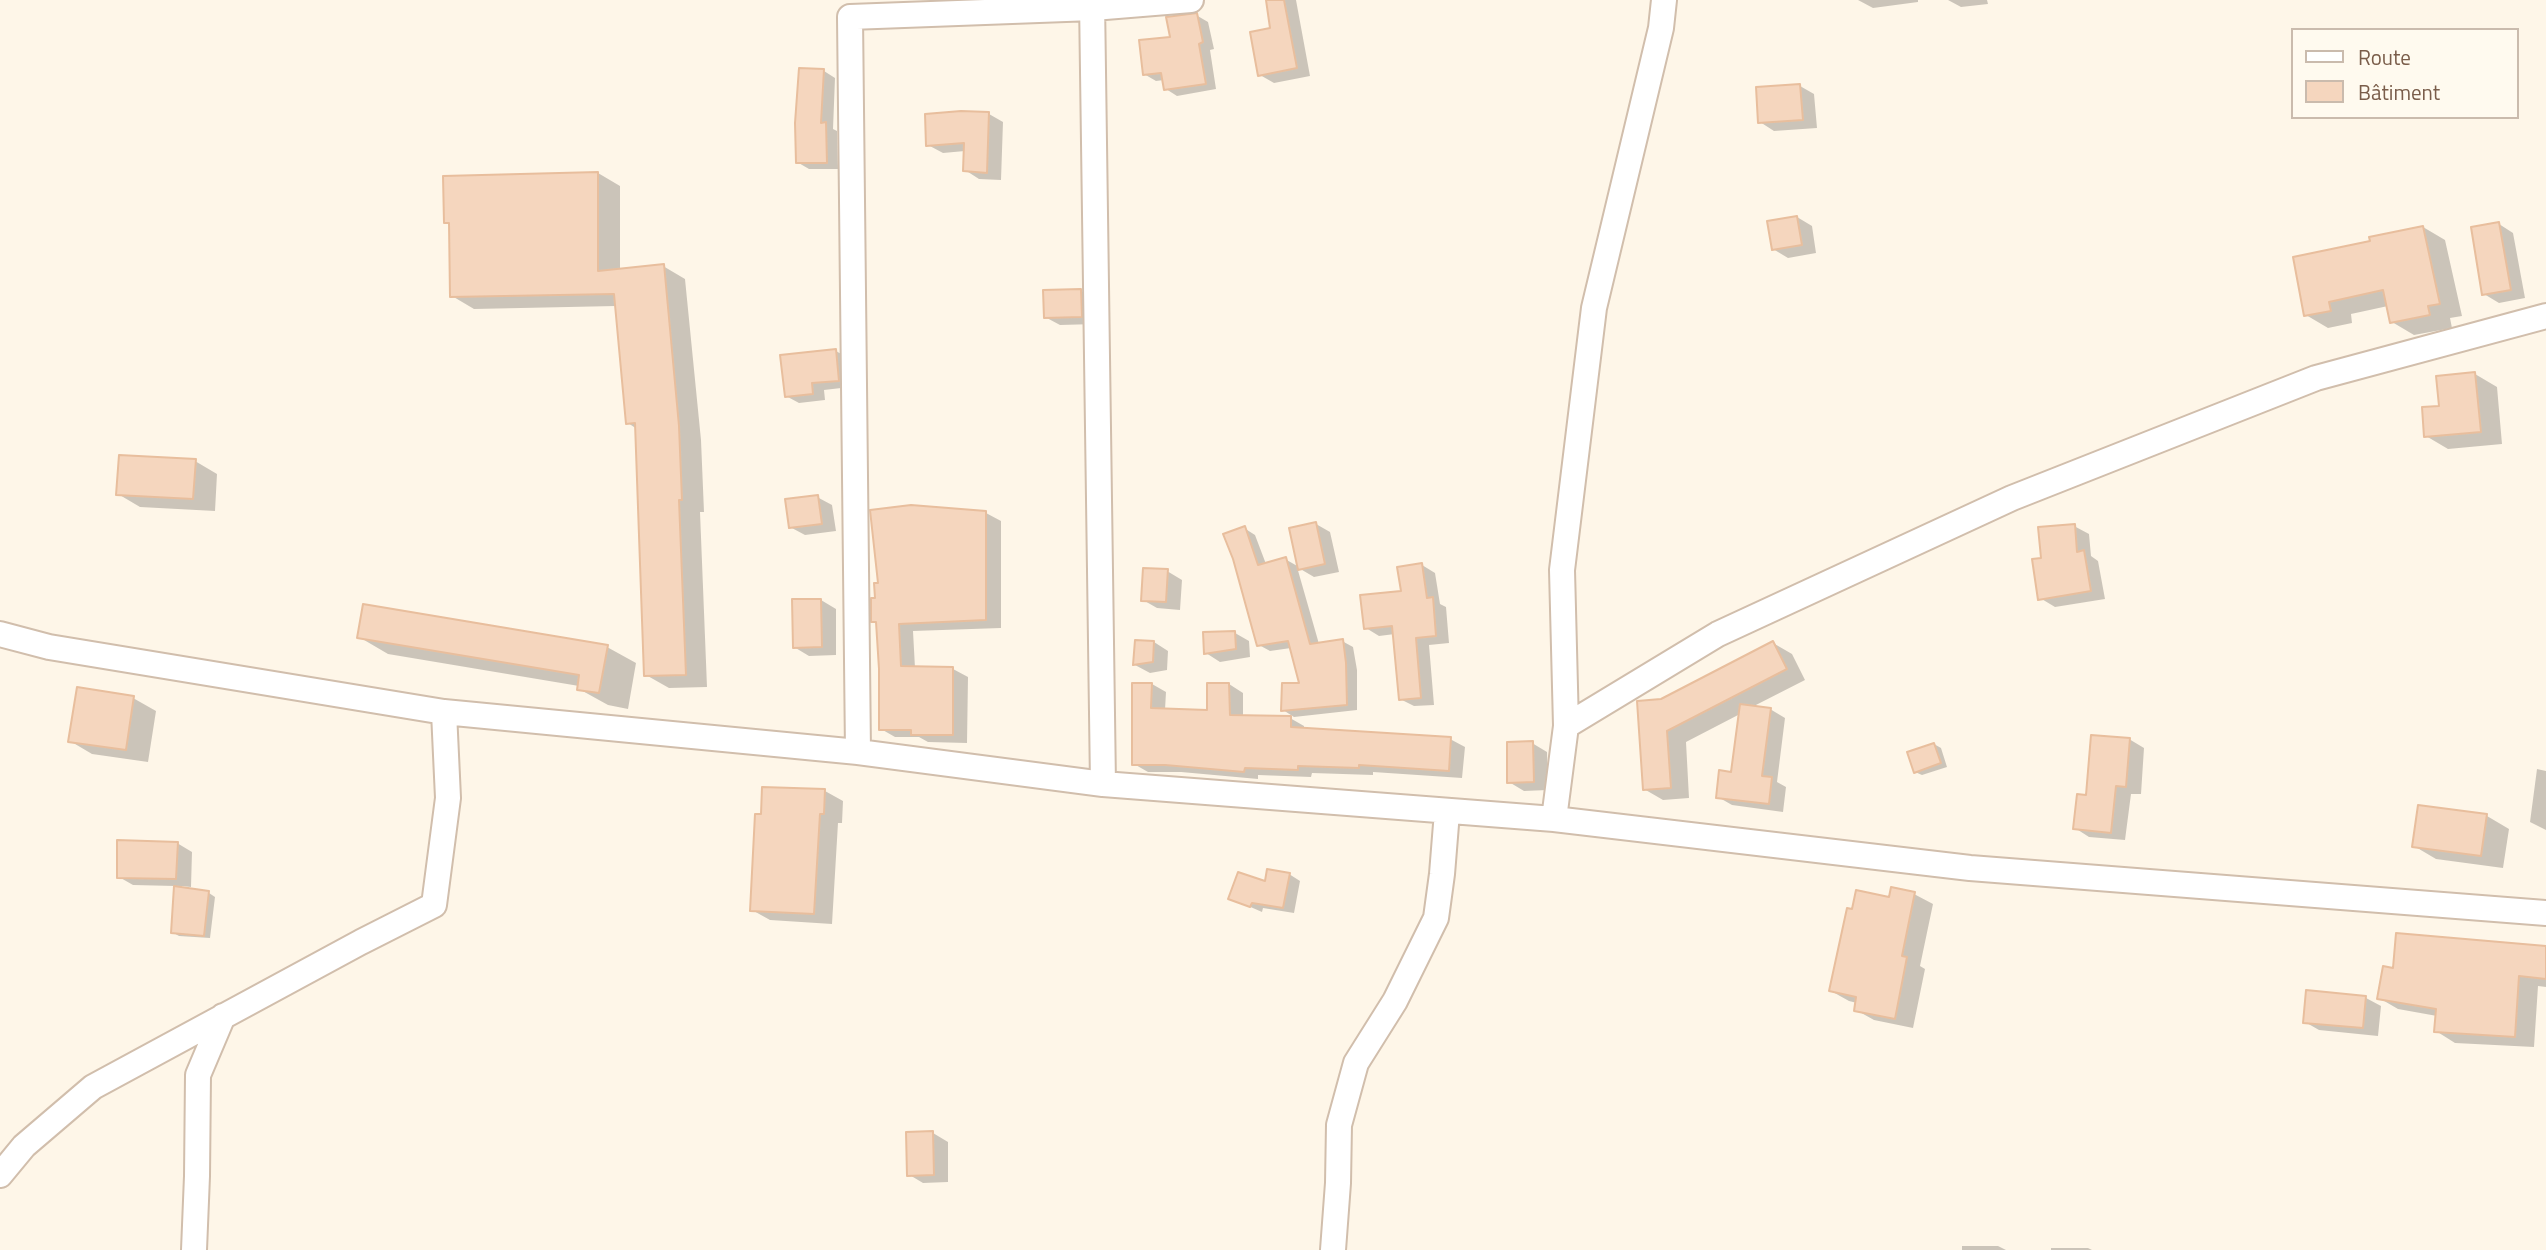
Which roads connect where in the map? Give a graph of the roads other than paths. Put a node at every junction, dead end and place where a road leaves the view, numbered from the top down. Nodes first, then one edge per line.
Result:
1 (1191, 0) edge
2 (1664, 0) edge
3 (1093, 4) edge
4 (2546, 316) edge
5 (0, 635) edge
6 (444, 712) junction
7 (1566, 726) junction
8 (858, 752) junction
9 (1103, 784) junction
10 (1447, 811) junction
11 (1554, 819) junction
12 (2546, 913) edge
13 (223, 1016) junction
14 (0, 1175) edge
15 (194, 1250) edge
16 (1333, 1250) edge

1 - 3 street
2 - 7 street
3 - 8 street
3 - 9 street
4 - 7 street
5 - 6 street
6 - 8 street
6 - 13 street
7 - 11 street
8 - 9 street
9 - 10 street
10 - 11 street
10 - 16 street
11 - 12 street
13 - 14 street
13 - 15 street

